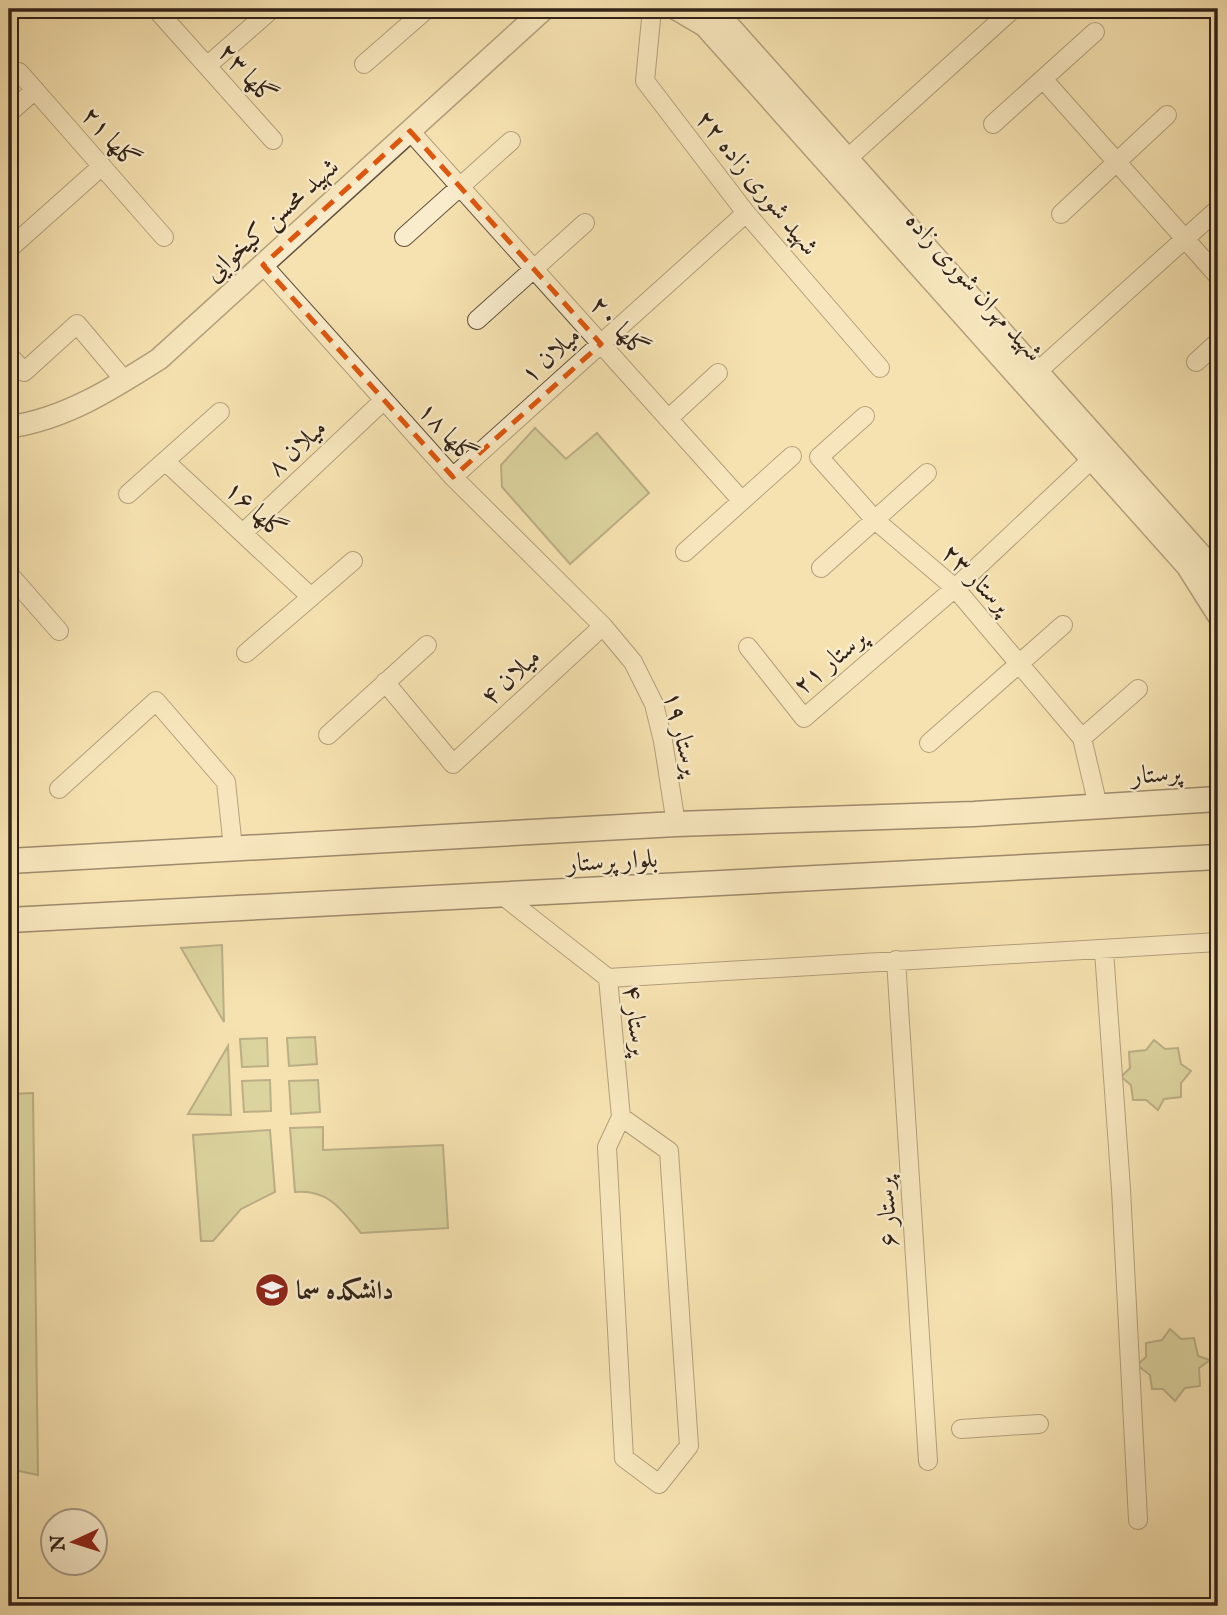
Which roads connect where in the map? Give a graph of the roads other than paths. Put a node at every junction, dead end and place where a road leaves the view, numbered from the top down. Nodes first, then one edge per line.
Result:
1 (156, 9) edge
2 (272, 9) edge
3 (544, 9) edge
4 (652, 9) edge
5 (676, 9) edge
6 (714, 9) edge
7 (1013, 9) edge
8 (422, 10) edge
9 (1095, 32) dead end
10 (364, 64) dead end
11 (207, 66) junction
12 (19, 72) dead end
13 (1043, 79) junction
14 (35, 90) junction
15 (9, 113) edge
16 (1167, 115) dead end
17 (993, 124) dead end
18 (410, 131) junction
19 (273, 140) dead end
20 (511, 141) dead end
21 (1117, 162) junction
22 (841, 165) junction
23 (102, 166) junction
24 (460, 187) junction
25 (1218, 209) edge
26 (746, 213) junction
27 (1061, 214) dead end
28 (585, 223) dead end
29 (164, 237) dead end
30 (404, 237) dead end
31 (1185, 239) junction
32 (9, 249) edge
33 (263, 265) junction
34 (534, 269) junction
35 (1218, 276) edge
36 (477, 320) dead end
37 (1218, 342) edge
38 (601, 344) junction
39 (9, 355) edge
40 (1196, 362) dead end
41 (880, 368) dead end
42 (718, 373) dead end
43 (1031, 377) junction
44 (125, 381) junction
45 (384, 400) junction
46 (220, 412) dead end
47 (864, 416) dead end
48 (668, 419) junction
49 (9, 427) edge
50 (792, 456) dead end
51 (1092, 459) junction
52 (165, 461) junction
53 (927, 473) dead end
54 (453, 477) junction
55 (128, 494) dead end
56 (742, 501) junction
57 (875, 520) junction
58 (244, 532) junction
59 (685, 552) dead end
60 (353, 561) dead end
61 (821, 568) dead end
62 (9, 574) edge
63 (1218, 580) edge
64 (955, 588) junction
65 (310, 596) junction
66 (1218, 615) edge
67 (1063, 625) dead end
68 (603, 626) junction
69 (59, 631) dead end
70 (427, 645) dead end
71 (748, 647) dead end
72 (246, 653) dead end
73 (1020, 662) junction
74 (385, 682) junction
75 (1138, 689) dead end
76 (328, 735) dead end
77 (1082, 738) junction
78 (929, 743) dead end
79 (59, 789) dead end
80 (1218, 799) edge
81 (1098, 806) junction
82 (676, 824) junction
83 (233, 848) junction
84 (1218, 857) edge
85 (9, 861) edge
86 (502, 895) junction
87 (9, 920) edge
88 (1218, 942) edge
89 (1104, 951) junction
90 (895, 960) junction
91 (608, 978) junction
92 (621, 1117) junction
93 (1039, 1424) dead end
94 (961, 1429) dead end
95 (928, 1461) dead end
96 (1138, 1520) dead end

1 - 11 street, گلها ۲۳
2 - 11 street
3 - 18 street, شهید محسن کیخوایی
4 - 26 street, شهید شوری زاده ۲۲
5 - 22 street, شهید مهران شوری زاده
6 - 22 street, شهید مهران شوری زاده
7 - 22 street
8 - 10 street
9 - 13 street
11 - 19 street, گلها ۲۳
12 - 14 street, گلها ۲۱
13 - 17 street
13 - 21 street
14 - 15 street
14 - 23 street, گلها ۲۱
16 - 21 street
18 - 24 street, گلها ۲۰
18 - 33 street, شهید محسن کیخوایی
20 - 24 street
21 - 27 street
21 - 31 street
22 - 43 street, شهید مهران شوری زاده
23 - 29 street, گلها ۲۱
23 - 32 street
24 - 30 street
24 - 34 street, گلها ۲۰
25 - 31 street
26 - 38 street, میلان ۱
26 - 41 street, شهید شوری زاده ۲۲
28 - 34 street
31 - 35 street
31 - 43 street
33 - 44 street, شهید محسن کیخوایی
33 - 45 street, گلها ۱۸
34 - 36 street
34 - 38 street, گلها ۲۰
37 - 40 street
38 - 48 street, گلها ۲۰
38 - 54 street, میلان ۱
39 - 44 street
42 - 48 street
43 - 51 street, شهید مهران شوری زاده
43 - 63 street, شهید مهران شوری زاده
44 - 49 street, شهید محسن کیخوایی
45 - 54 street, گلها ۱۸
45 - 58 street, میلان ۸
46 - 52 street
47 - 57 street, پرستار ۲۳
48 - 56 street, گلها ۲۰
50 - 56 street
51 - 64 street
51 - 66 street, شهید مهران شوری زاده
52 - 55 street
52 - 58 street, گلها ۱۶
53 - 57 street
54 - 68 street, گلها ۱۸
56 - 59 street
57 - 61 street
57 - 64 street, پرستار ۲۳
58 - 65 street, گلها ۱۶
60 - 65 street
62 - 69 street
64 - 71 street, پرستار ۲۱
64 - 73 street, پرستار ۲۳
65 - 72 street
67 - 73 street
68 - 74 street, میلان ۴
68 - 82 street, پرستار ۱۹
70 - 74 street
73 - 77 street, پرستار ۲۳
73 - 78 street
74 - 76 street
75 - 77 street
77 - 81 street, پرستار ۲۳
79 - 83 street
80 - 81 main road, پرستار
81 - 82 main road, بلوار پرستار
82 - 83 main road, بلوار پرستار
83 - 85 main road, بلوار پرستار
84 - 86 main road, بلوار پرستار
86 - 87 main road, بلوار پرستار
86 - 91 street, پرستار ۴
88 - 89 street
89 - 90 street
89 - 96 street
90 - 91 street
90 - 95 street, پرستار ۶
91 - 92 street, پرستار ۴
92 - 92 street
93 - 94 street

